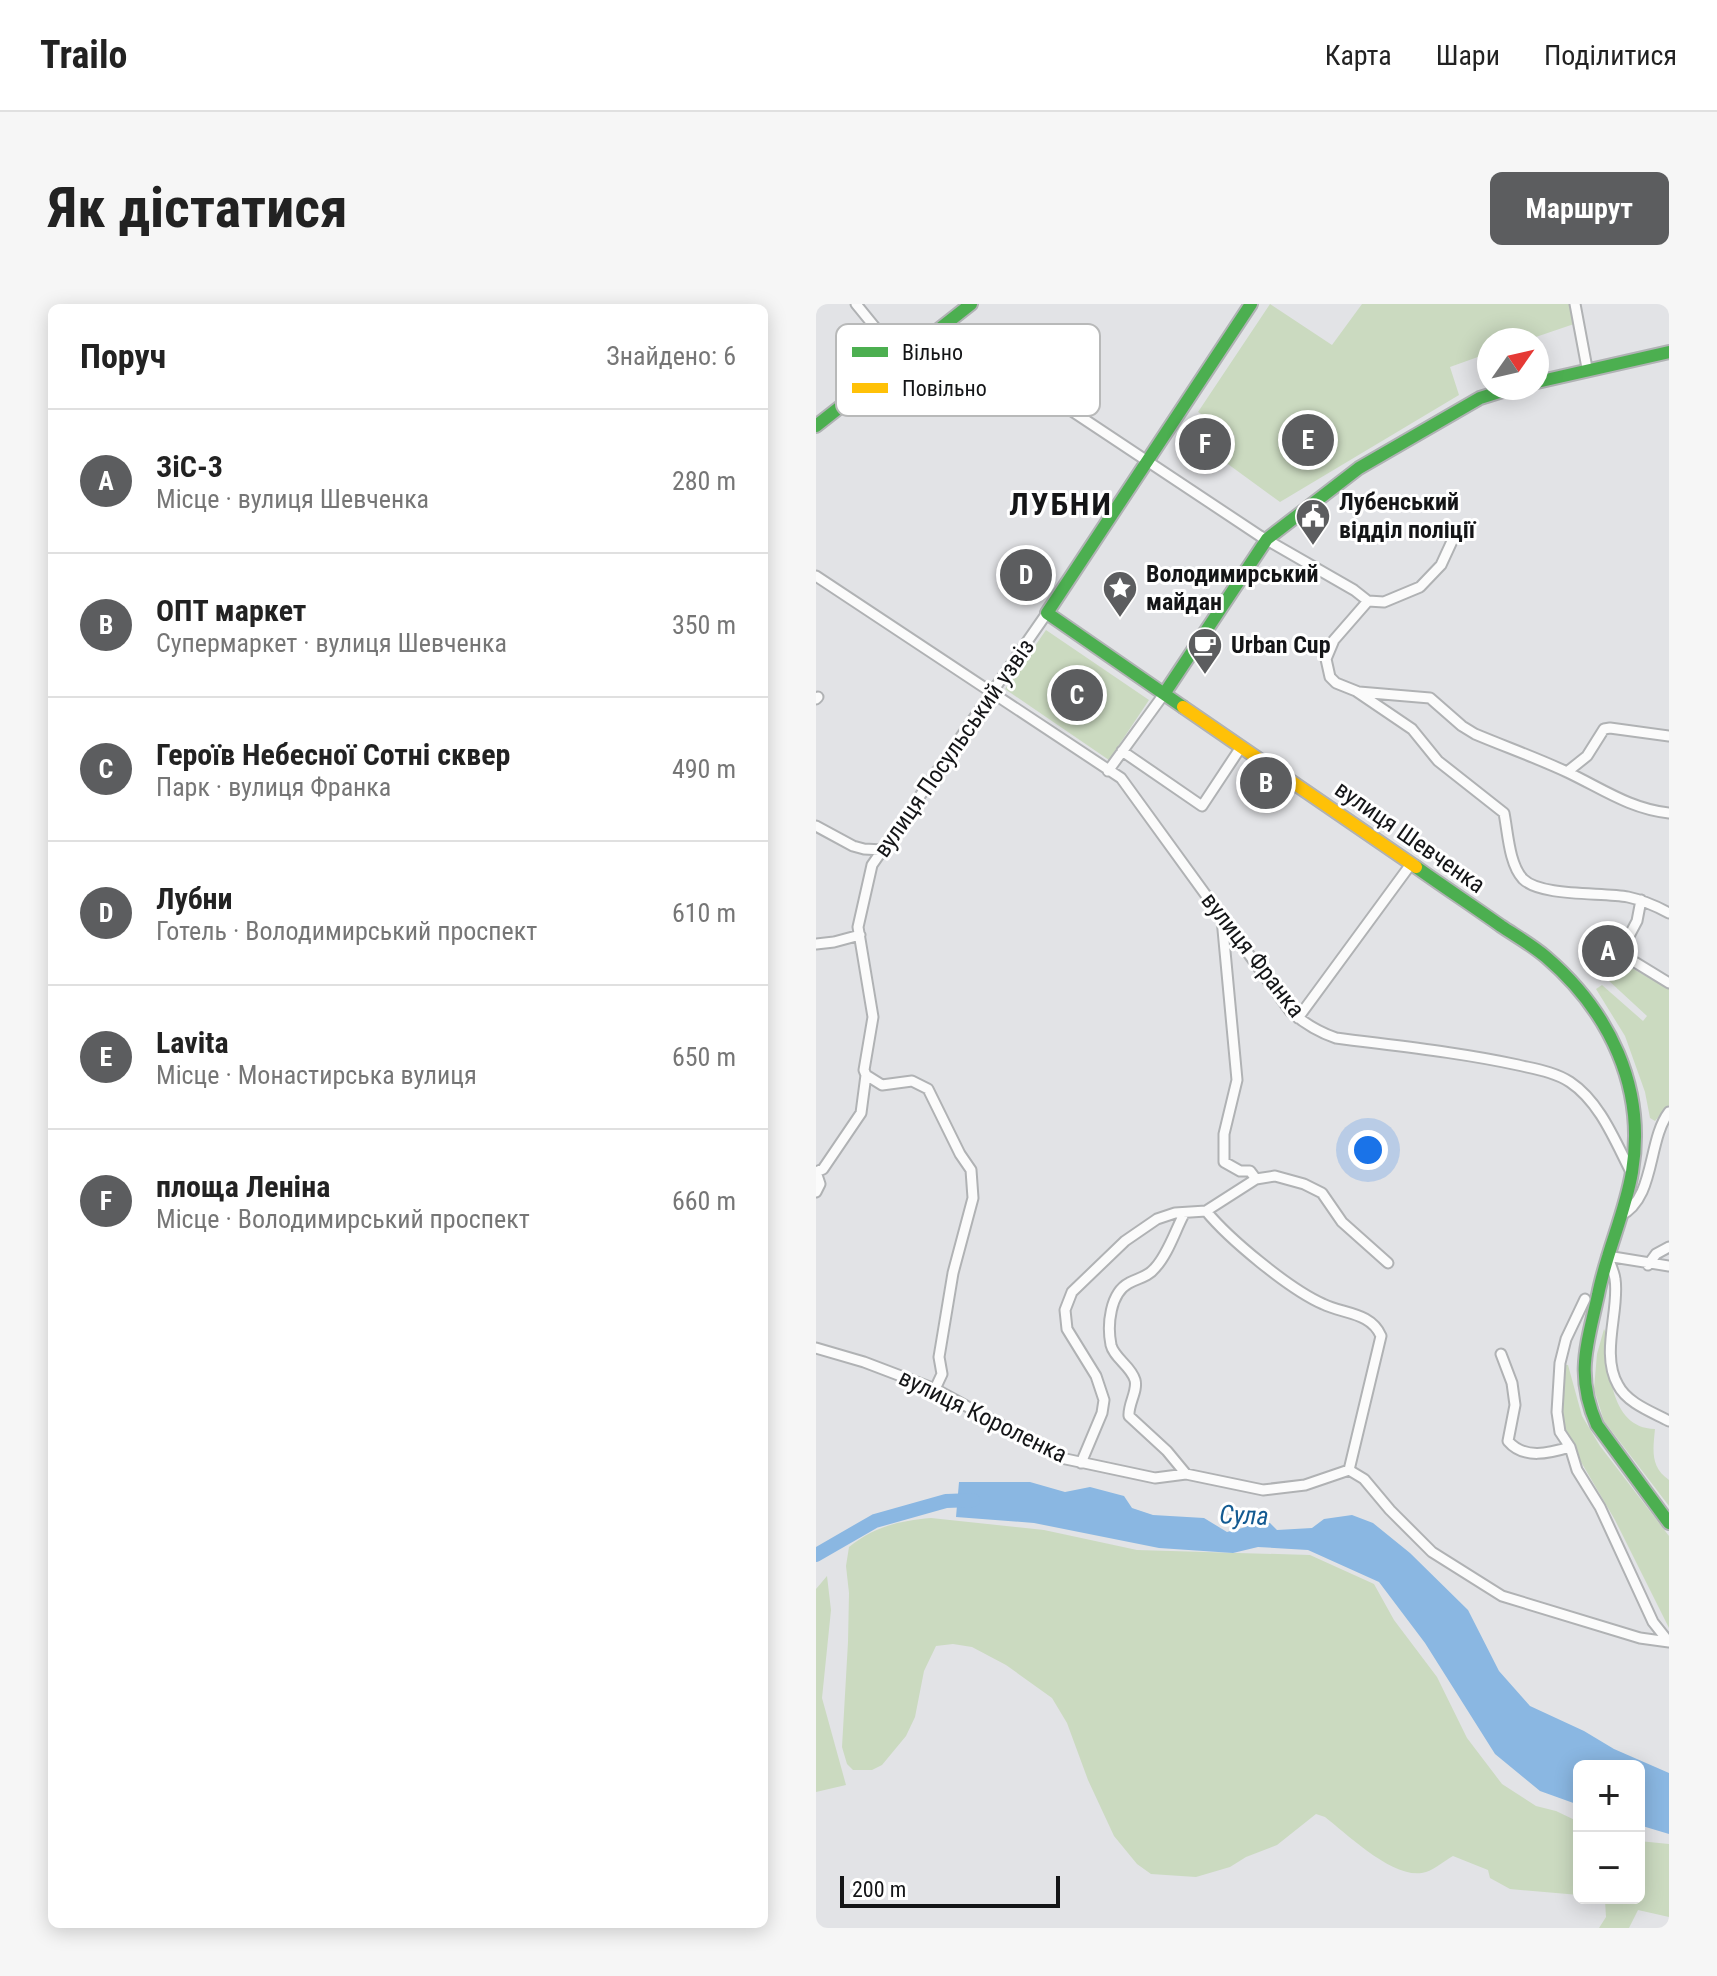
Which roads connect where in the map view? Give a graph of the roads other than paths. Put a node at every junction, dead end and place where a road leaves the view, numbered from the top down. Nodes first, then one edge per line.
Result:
1 (856, 304) edge
2 (971, 304) edge
3 (1251, 304) edge
4 (1575, 304) edge
5 (872, 324) edge
6 (946, 324) edge
7 (1669, 352) edge
8 (1587, 368) junction
9 (1549, 379) edge
10 (1477, 400) edge
11 (836, 410) edge
12 (1078, 416) edge
13 (816, 426) edge
14 (1147, 462) junction
15 (1267, 539) junction
16 (1453, 539) dead end
17 (816, 576) edge
18 (1368, 601) junction
19 (1047, 613) junction
20 (1356, 691) junction
21 (1164, 694) junction
22 (992, 695) junction
23 (1669, 736) edge
24 (1241, 747) junction
25 (1122, 751) junction
26 (1108, 771) junction
27 (1567, 772) junction
28 (1669, 813) edge
29 (816, 826) edge
30 (883, 850) junction
31 (1411, 864) junction
32 (1641, 900) junction
33 (1669, 913) edge
34 (1222, 917) junction
35 (860, 935) junction
36 (816, 944) edge
37 (1669, 983) edge
38 (1298, 1018) junction
39 (866, 1075) junction
40 (1669, 1112) edge
41 (816, 1172) edge
42 (1632, 1173) junction
43 (1256, 1179) junction
44 (816, 1192) edge
45 (1206, 1211) junction
46 (1184, 1214) junction
47 (1620, 1216) junction
48 (1669, 1247) edge
49 (1607, 1256) junction
50 (1388, 1263) dead end
51 (1648, 1265) junction
52 (1669, 1266) edge
53 (1585, 1299) dead end
54 (816, 1348) edge
55 (1501, 1354) dead end
56 (935, 1389) junction
57 (1669, 1421) edge
58 (1570, 1447) junction
59 (1081, 1463) junction
60 (1349, 1470) junction
61 (1186, 1474) junction
62 (1669, 1523) edge
63 (1668, 1642) edge

1 - 5 street
2 - 6 main road
3 - 14 main road
4 - 8 street
7 - 8 main road
8 - 9 main road
10 - 15 main road
11 - 13 main road
12 - 14 street
14 - 15 street
14 - 19 main road
15 - 18 street
15 - 21 main road
16 - 18 street
17 - 22 street, вулиця Франка
18 - 20 street
19 - 21 main road, вулиця Шевченка
19 - 22 street, вулиця Посульський узвіз
20 - 27 street
20 - 32 street
21 - 24 main road, вулиця Шевченка
21 - 25 street
22 - 26 street, вулиця Франка
22 - 30 street, вулиця Посульський узвіз
23 - 27 street
24 - 25 street
24 - 31 main road, вулиця Шевченка
25 - 26 street
26 - 34 street, вулиця Франка
27 - 28 street
29 - 30 street
30 - 35 street, вулиця Посульський узвіз
31 - 38 street
31 - 42 main road, вулиця Шевченка
32 - 33 street
32 - 37 street
34 - 38 street, вулиця Франка
34 - 43 street
35 - 36 street
35 - 39 street, вулиця Посульський узвіз
38 - 42 street, вулиця Франка
39 - 41 street, вулиця Посульський узвіз
39 - 56 street
40 - 47 street
41 - 44 street
42 - 47 main road, вулиця Шевченка
43 - 45 street
43 - 50 street
45 - 46 street
45 - 60 street
46 - 59 street
46 - 61 street
47 - 49 main road, вулиця Шевченка
48 - 51 street
49 - 51 street
49 - 57 street
49 - 62 main road, вулиця Шевченка
51 - 52 street
53 - 58 street
54 - 56 street, вулиця Короленка
55 - 58 street
56 - 59 street, вулиця Короленка
58 - 63 street
59 - 61 street, вулиця Короленка
60 - 61 street, вулиця Короленка
60 - 63 street

